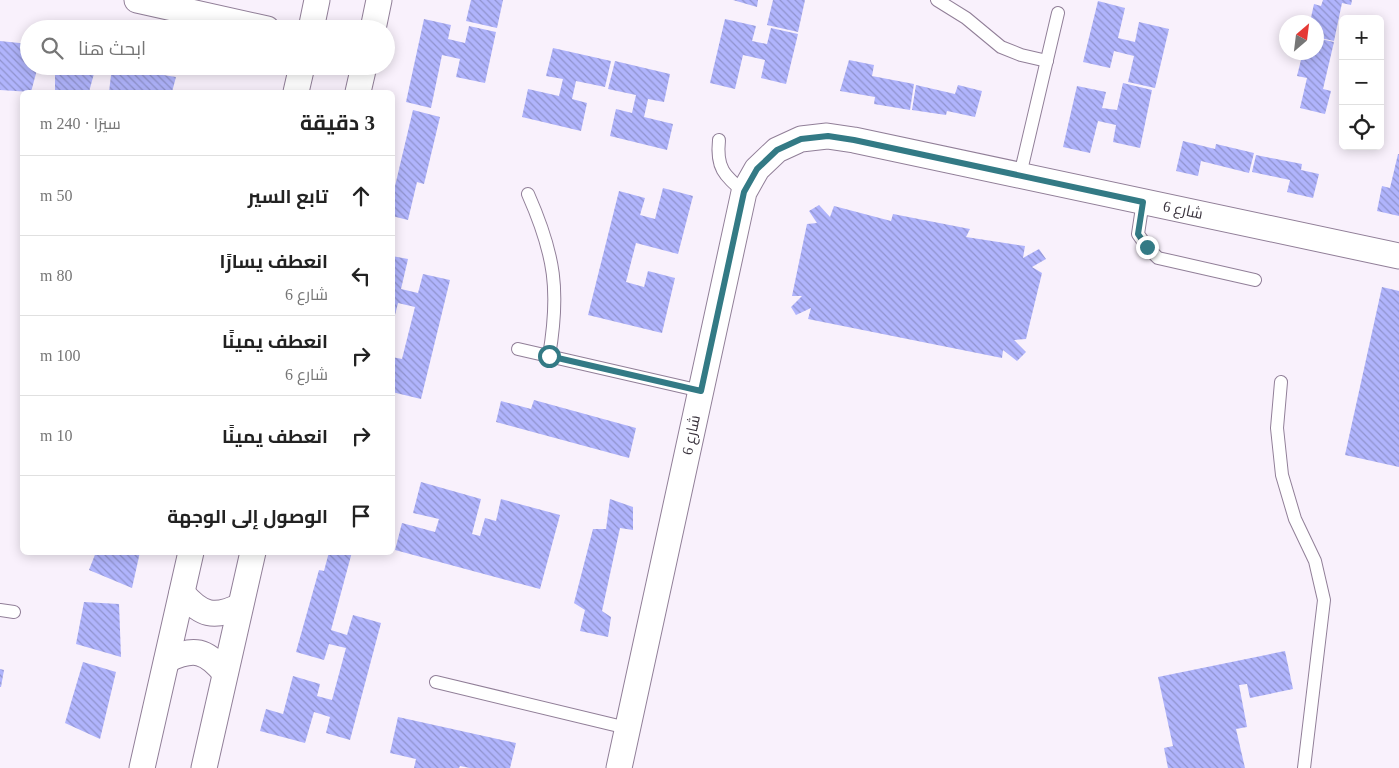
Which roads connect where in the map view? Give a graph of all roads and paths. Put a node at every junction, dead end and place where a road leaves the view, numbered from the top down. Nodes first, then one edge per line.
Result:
1 (137, 0) edge
2 (317, 0) edge
3 (379, 0) edge
4 (937, 0) edge
5 (1058, 13) dead end
6 (227, 20) edge
7 (312, 20) edge
8 (375, 20) edge
9 (1047, 60) junction
10 (300, 75) edge
11 (362, 75) edge
12 (296, 90) edge
13 (358, 90) edge
14 (719, 140) dead end
15 (1020, 176) junction
16 (744, 192) junction
17 (528, 194) dead end
18 (1143, 202) junction
19 (1399, 256) edge
20 (1255, 280) dead end
21 (518, 349) dead end
22 (549, 356) junction
23 (1281, 382) dead end
24 (701, 391) junction
25 (190, 555) edge
26 (252, 555) edge
27 (182, 593) junction
28 (240, 606) junction
29 (0, 610) edge
30 (14, 612) dead end
31 (167, 660) junction
32 (225, 673) junction
33 (436, 682) dead end
34 (627, 728) junction
35 (142, 768) edge
36 (204, 768) edge
37 (618, 768) edge
38 (1305, 768) edge

1 - 6 street
2 - 7 street
3 - 8 street
4 - 9 lane
5 - 9 lane
9 - 15 lane
10 - 12 street
11 - 13 street
14 - 16 lane
15 - 16 street, شارع 6
15 - 18 street, شارع 6
16 - 24 street, شارع 6
17 - 22 lane
18 - 19 street, شارع 6
18 - 20 lane
21 - 22 lane
22 - 24 lane
23 - 38 lane
24 - 34 street, شارع 6
25 - 27 street
26 - 28 street
27 - 28 street
27 - 31 street
28 - 32 street
29 - 30 lane
31 - 32 street
31 - 35 street
32 - 36 street
33 - 34 lane
34 - 37 street, شارع 6

